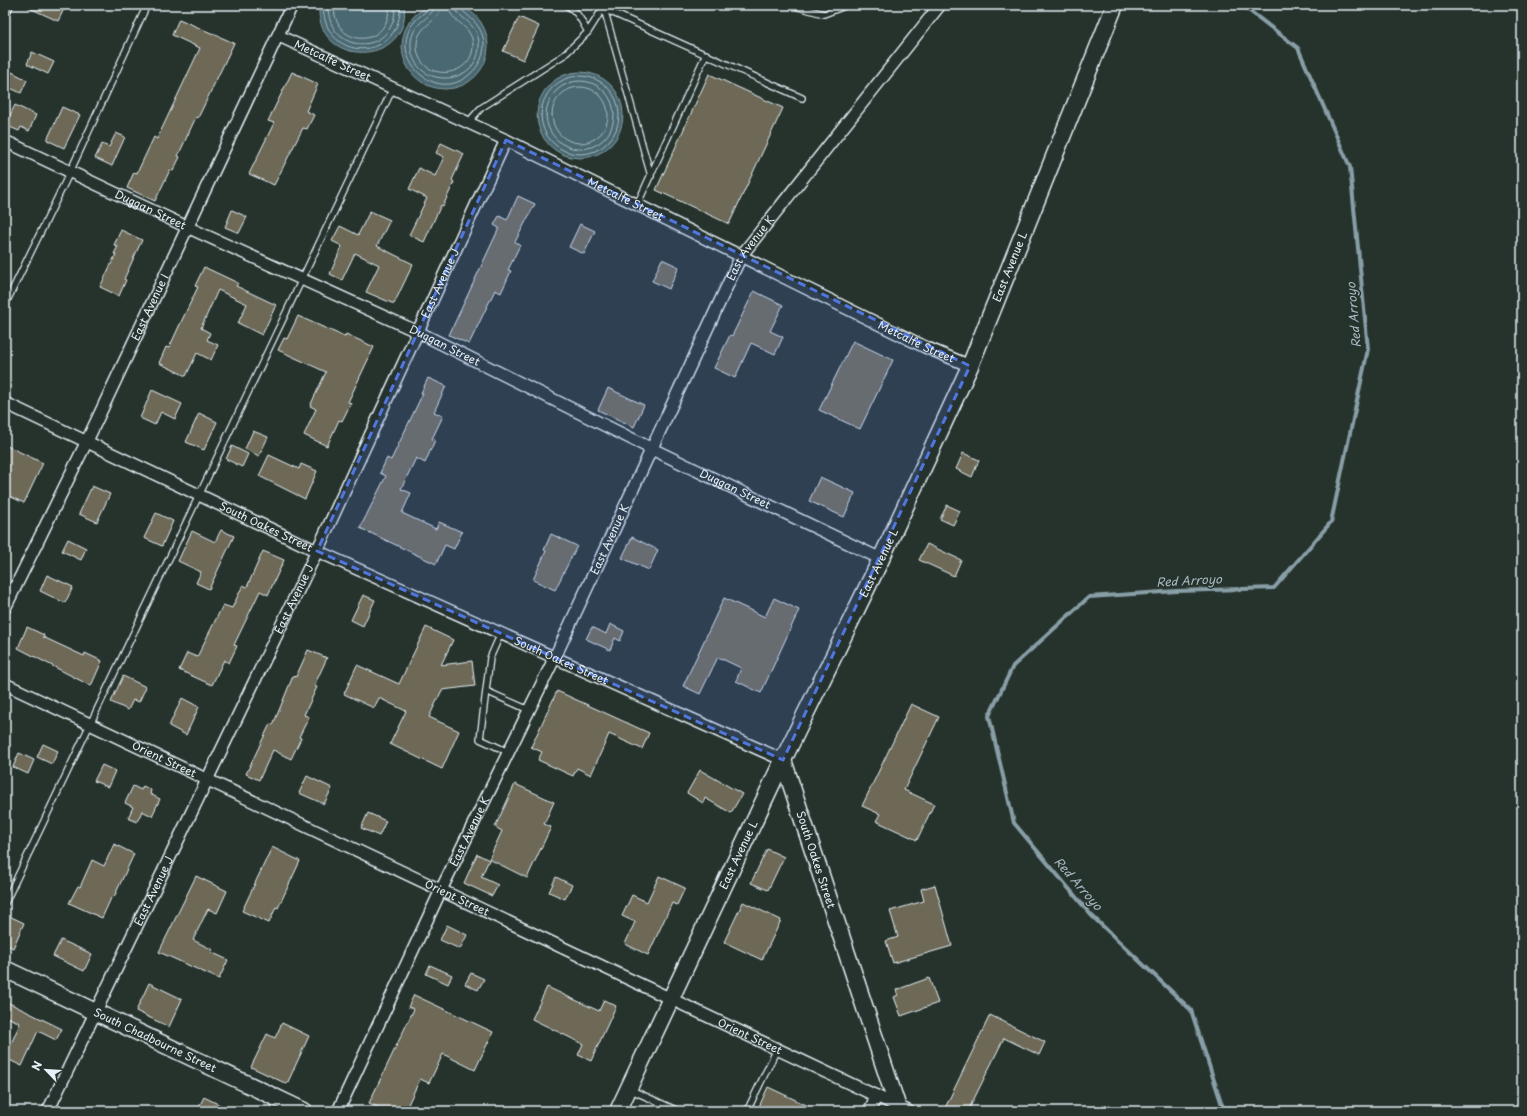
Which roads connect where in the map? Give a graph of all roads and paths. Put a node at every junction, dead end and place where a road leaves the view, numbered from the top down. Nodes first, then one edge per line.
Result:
1 (7, 5) edge
2 (147, 5) edge
3 (292, 5) edge
4 (566, 5) edge
5 (791, 5) edge
6 (847, 5) edge
7 (940, 5) edge
8 (603, 6) edge
9 (5, 10) edge
10 (1112, 12) edge
11 (588, 32) junction
12 (279, 36) junction
13 (706, 54) junction
14 (393, 88) junction
15 (802, 98) dead end
16 (470, 124) junction
17 (506, 140) junction
18 (5, 141) edge
19 (70, 172) junction
20 (651, 176) junction
21 (637, 205) junction
22 (187, 227) junction
23 (741, 256) junction
24 (302, 279) junction
25 (5, 305) edge
26 (418, 332) junction
27 (970, 366) junction
28 (5, 403) edge
29 (88, 441) junction
30 (650, 448) junction
31 (200, 495) junction
32 (317, 551) junction
33 (881, 559) junction
34 (5, 608) edge
35 (501, 633) junction
36 (555, 657) junction
37 (5, 684) edge
38 (486, 691) junction
39 (529, 710) junction
40 (90, 724) junction
41 (508, 752) junction
42 (784, 760) junction
43 (206, 780) junction
44 (441, 890) junction
45 (5, 903) edge
46 (5, 969) edge
47 (672, 1000) junction
48 (94, 1012) junction
49 (777, 1049) junction
50 (629, 1089) junction
51 (876, 1096) junction
52 (901, 1109) edge
53 (48, 1111) edge
54 (304, 1111) edge
55 (338, 1111) edge
56 (618, 1111) edge
57 (678, 1111) edge
58 (747, 1111) edge
59 (869, 1111) edge

1 - 9 street
2 - 19 lane
3 - 12 street, East Avenue I
4 - 11 lane
5 - 6 lane
7 - 23 street, East Avenue K
8 - 11 lane
8 - 13 lane
8 - 20 lane
10 - 27 main road, East Avenue L
11 - 16 lane
12 - 14 street, Metcalfe Street
12 - 22 street, East Avenue I
13 - 15 lane
13 - 20 lane
14 - 16 street, Metcalfe Street
14 - 24 lane
16 - 17 street, Metcalfe Street
17 - 21 street, Metcalfe Street
17 - 26 street, East Avenue J
18 - 19 street, Duggan Street
19 - 22 street, Duggan Street
19 - 25 lane
20 - 21 lane
21 - 23 street, Metcalfe Street
22 - 24 street, Duggan Street
22 - 29 street, East Avenue I
23 - 27 street, Metcalfe Street
23 - 30 street, East Avenue K
24 - 26 street, Duggan Street
24 - 31 lane
26 - 30 street, Duggan Street
26 - 32 street, East Avenue J
27 - 33 main road, East Avenue L
28 - 29 street, South Oakes Street
29 - 31 street, South Oakes Street
29 - 34 street, East Avenue I
30 - 33 street, Duggan Street
30 - 36 street, East Avenue K
31 - 32 street, South Oakes Street
31 - 40 lane
32 - 35 street, South Oakes Street
32 - 43 street, East Avenue J
33 - 42 main road, East Avenue L
35 - 36 street, South Oakes Street
35 - 38 lane
36 - 39 street, East Avenue K
36 - 42 street, South Oakes Street
37 - 40 street, Orient Street
38 - 39 lane
38 - 41 lane
39 - 41 street, East Avenue K
40 - 43 street, Orient Street
40 - 45 lane
41 - 44 street, East Avenue K
42 - 47 main road, East Avenue L
42 - 52 main road, South Oakes Street
43 - 44 street, Orient Street
43 - 48 street, East Avenue J
44 - 47 street, Orient Street
44 - 55 street, East Avenue K
46 - 48 main road, South Chadbourne Street
47 - 49 street, Orient Street
47 - 50 main road, East Avenue L
48 - 53 street, East Avenue J
48 - 54 main road, South Chadbourne Street
49 - 51 street, Orient Street
49 - 58 lane
50 - 56 main road, East Avenue L
50 - 57 lane
51 - 52 street, Orient Street
51 - 59 street

